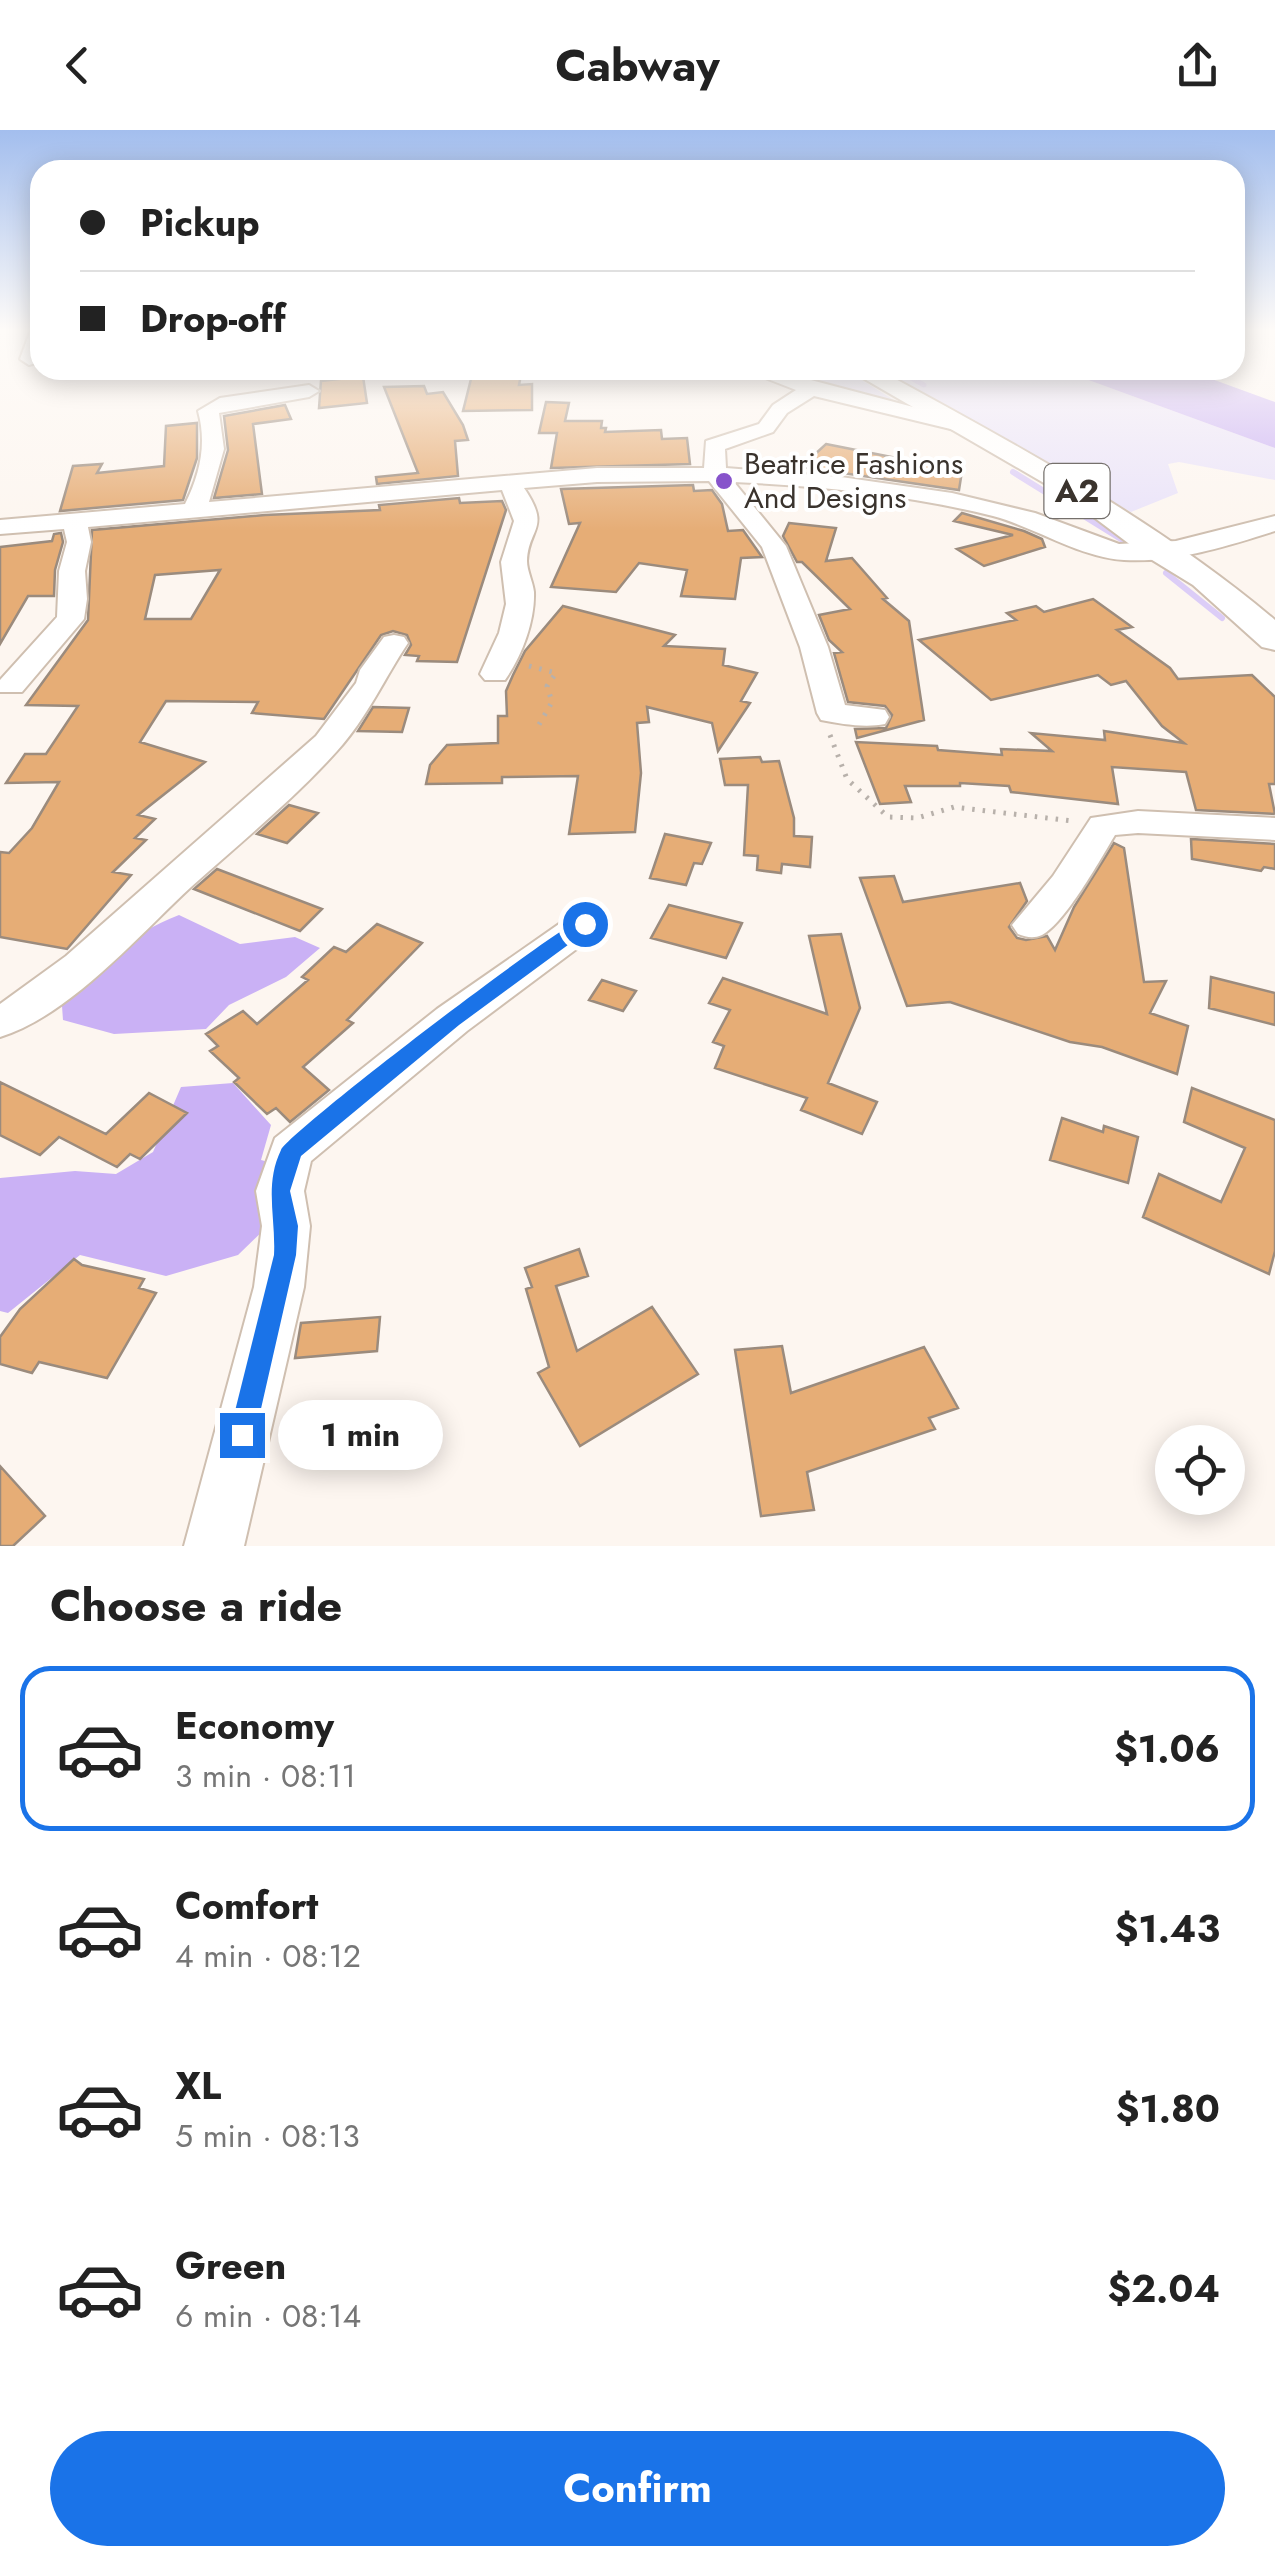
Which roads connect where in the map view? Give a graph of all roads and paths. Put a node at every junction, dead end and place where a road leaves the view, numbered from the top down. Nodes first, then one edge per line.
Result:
1 (261, 398) edge
2 (798, 398) edge
3 (846, 398) edge
4 (912, 398) edge
5 (963, 426) junction
6 (714, 474) junction
7 (509, 483) junction
8 (192, 512) junction
9 (75, 521) junction
10 (1275, 523) edge
11 (0, 527) edge
12 (1155, 548) junction
13 (1275, 639) edge
14 (394, 644) dead end
15 (498, 666) joint
16 (11, 686) dead end
17 (832, 712) junction
18 (874, 717) dead end
19 (537, 728) dead end
20 (1103, 826) junction
21 (1275, 829) edge
22 (585, 924) dead end
23 (1031, 925) dead end
24 (0, 1022) edge
25 (214, 1546) edge

1 - 8 street
2 - 6 street
3 - 5 street
4 - 5 main road, A2
5 - 12 main road, A2
6 - 7 street
6 - 12 street
6 - 17 street
7 - 8 street
7 - 15 street
8 - 9 street
9 - 11 street
9 - 16 street
10 - 12 street
12 - 13 main road, A2
14 - 24 street
15 - 19 path
17 - 18 street
17 - 20 path
20 - 21 street
20 - 23 street
22 - 25 street

